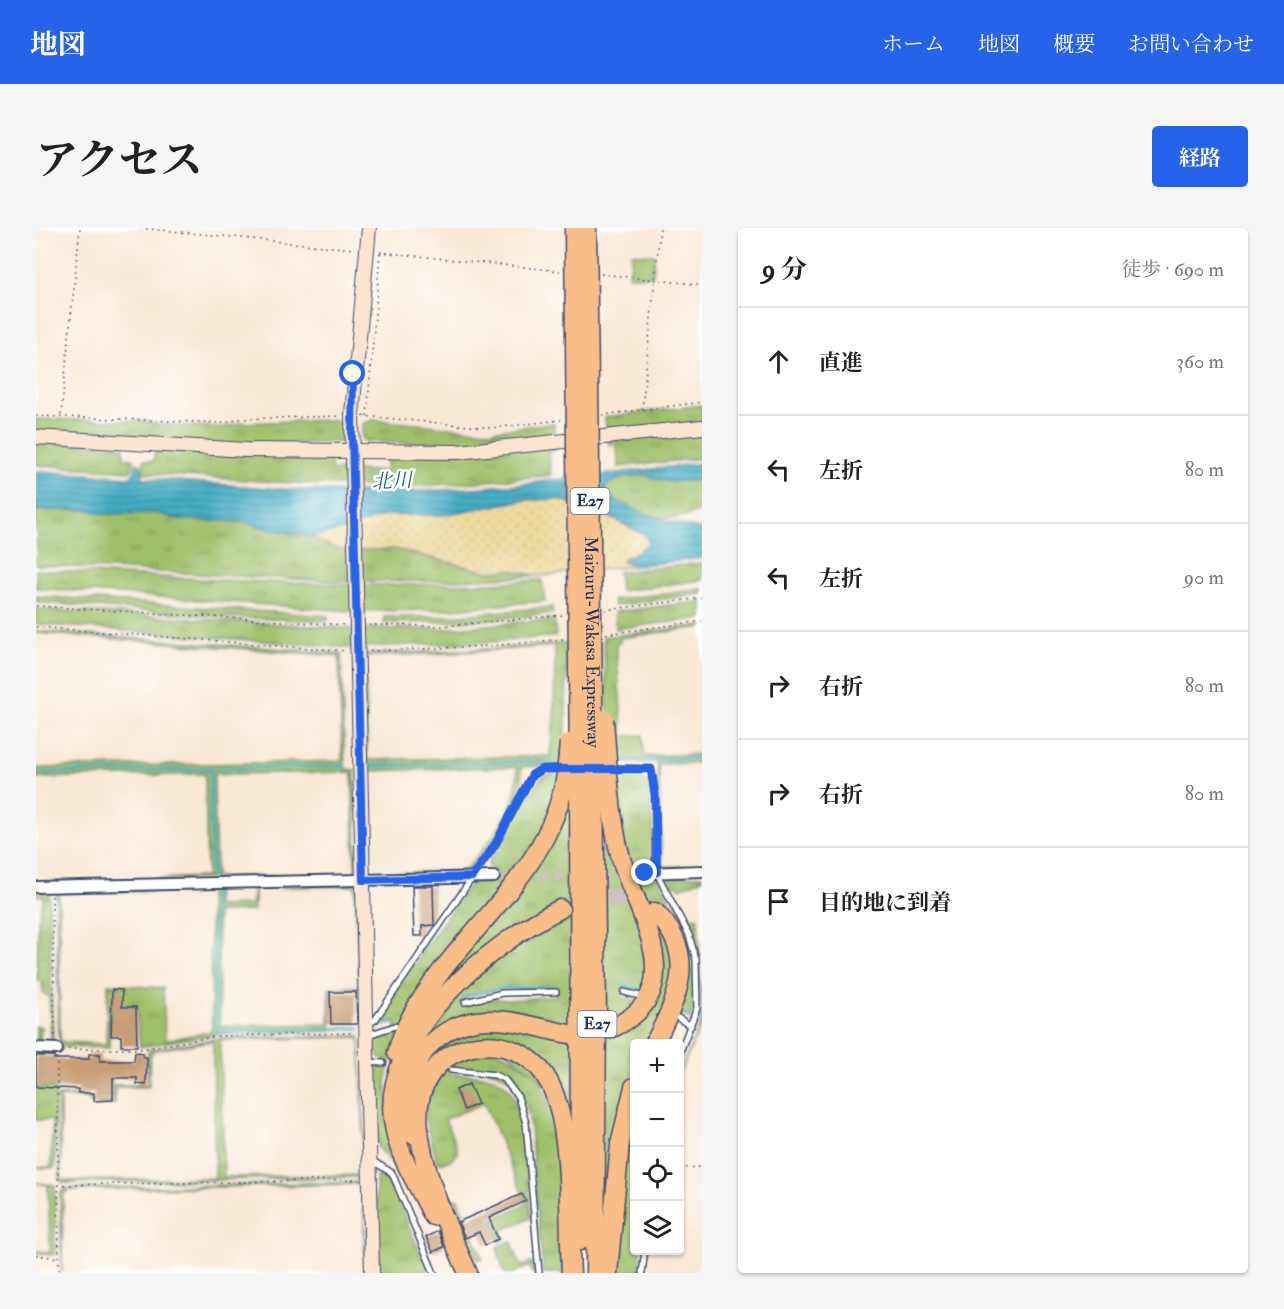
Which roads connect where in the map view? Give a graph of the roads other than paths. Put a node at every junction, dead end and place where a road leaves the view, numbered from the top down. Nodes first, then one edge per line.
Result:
1 (369, 228) edge
2 (574, 228) edge
3 (587, 228) edge
4 (702, 427) edge
5 (36, 437) edge
6 (353, 456) junction
7 (587, 774) junction
8 (657, 872) junction
9 (702, 872) edge
10 (645, 873) tunnel mouth
11 (472, 877) junction
12 (494, 877) tunnel mouth
13 (363, 880) junction
14 (36, 887) edge
15 (560, 909) tunnel mouth
16 (655, 912) tunnel mouth
17 (624, 992) dead end
18 (556, 993) dead end
19 (640, 996) dead end
20 (465, 1002) dead end
21 (678, 1018) dead end
22 (395, 1026) dead end
23 (690, 1026) junction
24 (610, 1029) dead end
25 (366, 1031) junction
26 (569, 1034) dead end
27 (656, 1039) edge
28 (684, 1042) edge
29 (36, 1048) edge
30 (57, 1049) road end
31 (367, 1062) junction
32 (383, 1063) dead end
33 (451, 1070) dead end
34 (392, 1088) junction
35 (633, 1093) edge
36 (370, 1159) junction
37 (427, 1169) junction
38 (644, 1255) edge
39 (372, 1273) edge
40 (434, 1273) edge
41 (458, 1273) edge
42 (468, 1273) edge
43 (539, 1273) edge
44 (571, 1273) edge
45 (579, 1273) edge
46 (595, 1273) edge
47 (608, 1273) edge
48 (642, 1273) edge

1 - 6 street
2 - 7 highway, E27, bridge
3 - 7 highway, Maizuru-Wakasa Expressway / E27, bridge
4 - 6 street
5 - 6 street
6 - 13 street
7 - 24 highway
7 - 34 highway
7 - 45 highway, Maizuru-Wakasa Expressway / E27
7 - 46 highway, Maizuru-Wakasa Expressway / E27
8 - 9 street
8 - 10 street
8 - 11 lane
8 - 23 lane
11 - 12 street
11 - 13 street
11 - 25 lane
13 - 14 street
13 - 25 street
15 - 34 highway
16 - 27 highway
17 - 19 lane
18 - 20 lane
21 - 23 lane
22 - 25 lane
23 - 28 lane
25 - 31 street
26 - 37 highway
29 - 30 street
31 - 32 lane
31 - 36 street
33 - 43 lane
34 - 41 highway
35 - 47 highway
36 - 39 street
36 - 40 lane
37 - 42 highway
37 - 44 highway
38 - 48 lane

